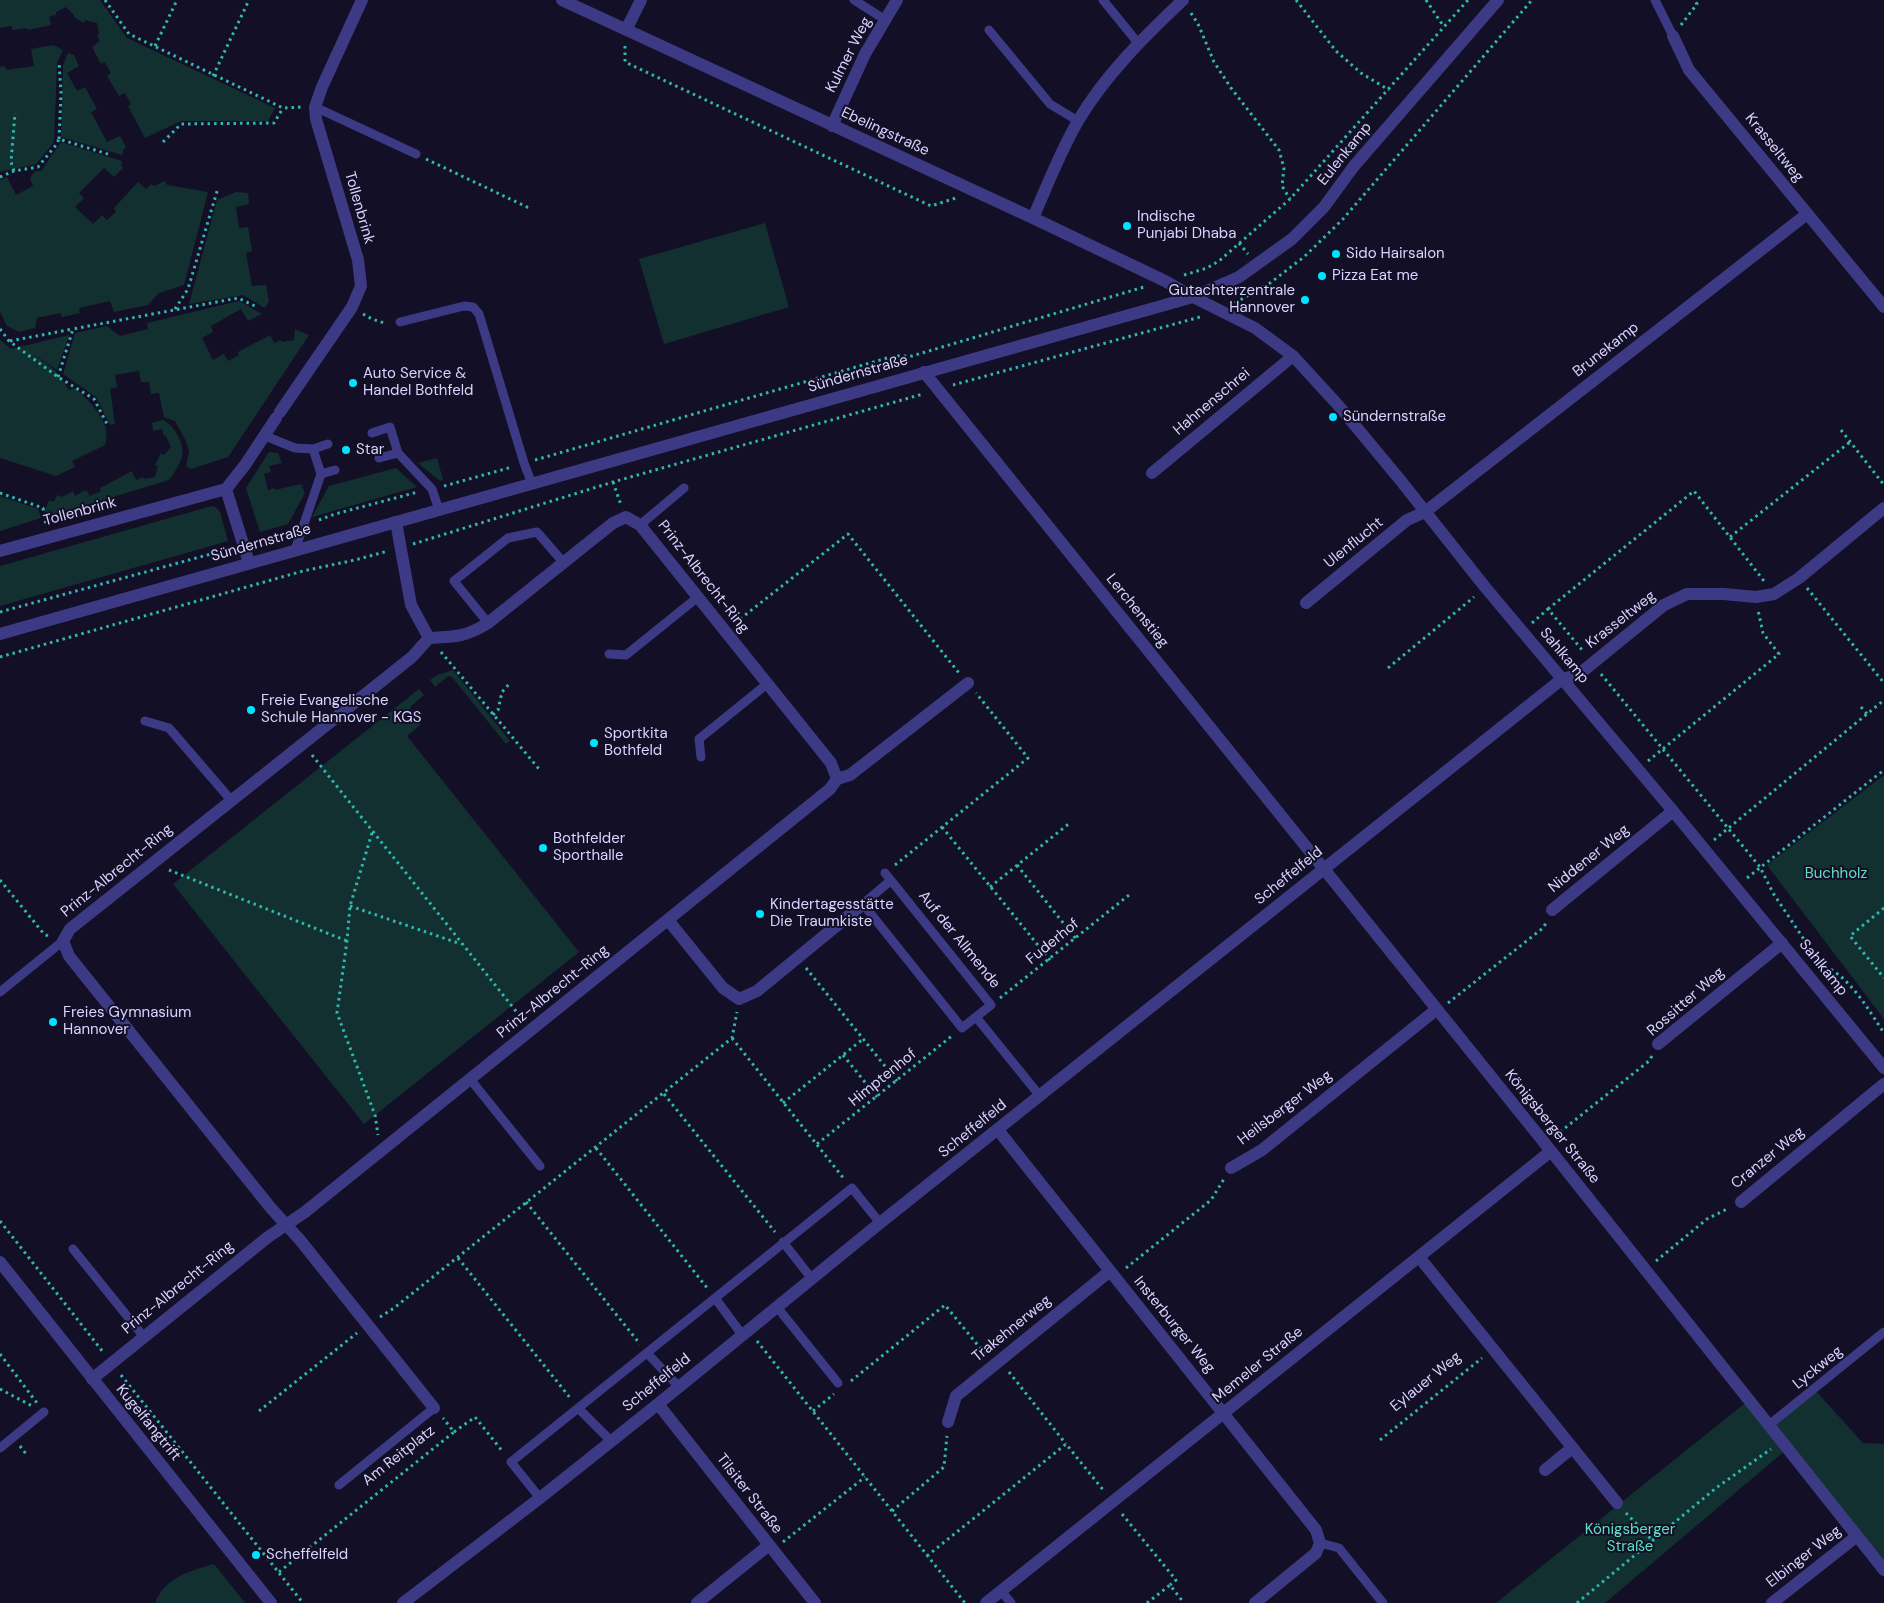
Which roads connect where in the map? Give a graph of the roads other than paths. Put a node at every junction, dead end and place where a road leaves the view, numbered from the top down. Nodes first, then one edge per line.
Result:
1 (362, 0) edge
2 (562, 0) edge
3 (641, 0) edge
4 (854, 0) edge
5 (897, 0) edge
6 (1103, 0) edge
7 (1183, 0) edge
8 (1498, 0) edge
9 (1656, 0) edge
10 (884, 19) junction
11 (626, 30) junction
12 (989, 30) dead end
13 (1673, 36) joint
14 (1138, 43) junction
15 (315, 107) junction
16 (1078, 121) junction
17 (832, 126) junction
18 (416, 154) road end
19 (1807, 214) junction
20 (1033, 218) junction
21 (1193, 297) junction
22 (1884, 307) edge
23 (400, 322) road end
24 (1293, 356) junction
25 (924, 372) junction
26 (372, 433) dead end
27 (264, 436) junction
28 (328, 444) dead end
29 (313, 449) junction
30 (398, 453) junction
31 (379, 458) dead end
32 (335, 470) dead end
33 (1152, 473) dead end
34 (321, 474) junction
35 (532, 484) junction
36 (684, 488) dead end
37 (226, 489) junction
38 (1884, 508) edge
39 (439, 510) junction
40 (1424, 512) junction
41 (396, 522) junction
42 (640, 524) junction
43 (295, 550) junction
44 (0, 551) edge
45 (563, 562) junction
46 (249, 563) junction
47 (698, 597) junction
48 (1306, 603) dead end
49 (488, 623) junction
50 (0, 634) edge
51 (430, 638) junction
52 (610, 654) dead end
53 (1562, 679) junction
54 (968, 683) road end
55 (767, 684) junction
56 (145, 721) dead end
57 (701, 758) dead end
58 (837, 779) junction
59 (231, 800) junction
60 (1673, 811) junction
61 (1324, 869) junction
62 (862, 904) junction
63 (1552, 910) road end
64 (668, 920) junction
65 (63, 941) junction
66 (1782, 943) junction
67 (0, 992) edge
68 (1437, 1010) junction
69 (976, 1017) junction
70 (1658, 1044) road end
71 (1884, 1068) edge
72 (470, 1079) junction
73 (1884, 1084) edge
74 (1040, 1096) junction
75 (998, 1130) junction
76 (1548, 1147) junction
77 (540, 1166) dead end
78 (1231, 1168) road end
79 (1741, 1202) road end
80 (880, 1223) junction
81 (286, 1225) junction
82 (783, 1242) junction
83 (73, 1249) dead end
84 (1419, 1257) junction
85 (0, 1262) edge
86 (1113, 1274) junction
87 (812, 1279) junction
88 (715, 1298) junction
89 (777, 1307) junction
90 (1884, 1332) edge
91 (746, 1333) junction
92 (144, 1337) junction
93 (647, 1353) junction
94 (92, 1379) junction
95 (679, 1387) junction
96 (839, 1387) road end
97 (658, 1404) junction
98 (434, 1408) joint
99 (578, 1408) junction
100 (44, 1412) road end
101 (1224, 1413) junction
102 (948, 1422) road end
103 (1769, 1425) junction
104 (612, 1441) junction
105 (0, 1448) edge
106 (1572, 1448) junction
107 (1545, 1470) dead end
108 (339, 1485) dead end
109 (540, 1498) junction
110 (1617, 1503) road end
111 (1857, 1536) junction
112 (1320, 1543) junction
113 (771, 1548) junction
114 (1884, 1570) edge
115 (1001, 1591) junction
116 (271, 1603) edge
117 (403, 1603) edge
118 (697, 1603) edge
119 (815, 1603) edge
120 (986, 1603) edge
121 (1011, 1603) edge
122 (1255, 1603) edge
123 (1383, 1603) edge
124 (1772, 1603) edge

1 - 15 street
2 - 11 street, Ebelingstraße
3 - 11 street
4 - 10 lane
5 - 10 street, Kulmer Weg
6 - 14 lane
7 - 14 street
8 - 21 street, Eulenkamp
9 - 13 lane, Krasseltweg
10 - 17 street, Kulmer Weg
11 - 17 street, Ebelingstraße
12 - 16 lane
13 - 19 street, Krasseltweg
14 - 16 street
15 - 18 lane
15 - 27 street, Tollenbrink
16 - 20 street
17 - 20 street, Ebelingstraße
19 - 22 street, Krasseltweg
19 - 40 street, Brunekamp
20 - 21 street, Ebelingstraße
21 - 24 street, Sahlkamp
21 - 25 street, Sündernstraße
23 - 35 lane
24 - 33 street, Hahnenschrei
24 - 40 street, Sahlkamp
25 - 35 street, Sündernstraße
25 - 61 street, Lerchenstieg
26 - 30 lane
27 - 29 lane
27 - 37 street, Tollenbrink
28 - 29 lane
29 - 34 lane
30 - 31 lane
30 - 39 lane
32 - 34 lane
34 - 43 lane
35 - 39 street, Sündernstraße
36 - 42 lane
37 - 44 street, Tollenbrink
37 - 46 street
38 - 53 street, Krasseltweg
39 - 41 street, Sündernstraße
40 - 48 street, Ulenflucht
40 - 53 street, Sahlkamp
41 - 43 street, Sündernstraße
41 - 51 street
42 - 45 street, Prinz-Albrecht-Ring
42 - 47 street, Prinz-Albrecht-Ring
43 - 46 street, Sündernstraße
45 - 49 street
45 - 49 lane
46 - 50 street, Sündernstraße
47 - 52 lane
47 - 55 street, Prinz-Albrecht-Ring
49 - 51 street
51 - 59 street, Prinz-Albrecht-Ring
53 - 60 street, Sahlkamp
53 - 61 street, Scheffelfeld
54 - 58 street, Prinz-Albrecht-Ring
55 - 57 lane
55 - 58 street, Prinz-Albrecht-Ring
56 - 59 lane
58 - 64 street, Prinz-Albrecht-Ring
59 - 65 street, Prinz-Albrecht-Ring
60 - 63 street, Niddener Weg
60 - 66 street, Sahlkamp
61 - 68 street, Königsberger Straße
61 - 74 street, Scheffelfeld
62 - 64 street
62 - 69 lane, Auf der Allmende
62 - 69 lane, Auf der Allmende
64 - 72 street, Prinz-Albrecht-Ring
65 - 67 lane
65 - 81 street, Prinz-Albrecht-Ring
66 - 70 street, Rossitter Weg
66 - 71 street, Sahlkamp
68 - 76 street, Königsberger Straße
68 - 78 street, Heilsberger Weg
69 - 74 lane
72 - 77 lane
72 - 81 street, Prinz-Albrecht-Ring
73 - 79 street, Cranzer Weg
74 - 75 street, Scheffelfeld
75 - 80 street, Scheffelfeld
75 - 86 street, Insterburger Weg
76 - 84 street, Memeler Straße
76 - 103 street, Königsberger Straße
80 - 82 lane
80 - 87 street, Scheffelfeld
81 - 92 street, Prinz-Albrecht-Ring
81 - 98 street, Am Reitplatz
82 - 87 lane
82 - 88 lane
83 - 92 lane
84 - 101 street, Memeler Straße
84 - 106 street
85 - 94 street, Kugelfangtrift
86 - 101 street, Insterburger Weg
86 - 102 street, Trakehnerweg
87 - 89 street, Scheffelfeld
88 - 91 lane
88 - 93 lane
89 - 91 street, Scheffelfeld
89 - 96 lane
90 - 103 lane, Lyckweg
91 - 95 street, Scheffelfeld
92 - 94 street, Prinz-Albrecht-Ring
93 - 95 lane
93 - 99 lane
94 - 116 street, Kugelfangtrift
95 - 97 street, Scheffelfeld
97 - 104 street, Scheffelfeld
97 - 113 street, Tilsiter Straße
98 - 108 lane
99 - 104 lane
99 - 109 lane
100 - 105 lane
101 - 112 street, Insterburger Weg
101 - 115 street, Memeler Straße
103 - 111 street, Königsberger Straße
104 - 109 street, Scheffelfeld
106 - 107 street
106 - 110 street
109 - 117 street, Scheffelfeld
111 - 114 street, Königsberger Straße
111 - 124 street, Elbinger Weg
112 - 122 street
112 - 123 lane
113 - 118 street
113 - 119 street, Tilsiter Straße
115 - 120 street, Memeler Straße
115 - 121 lane

